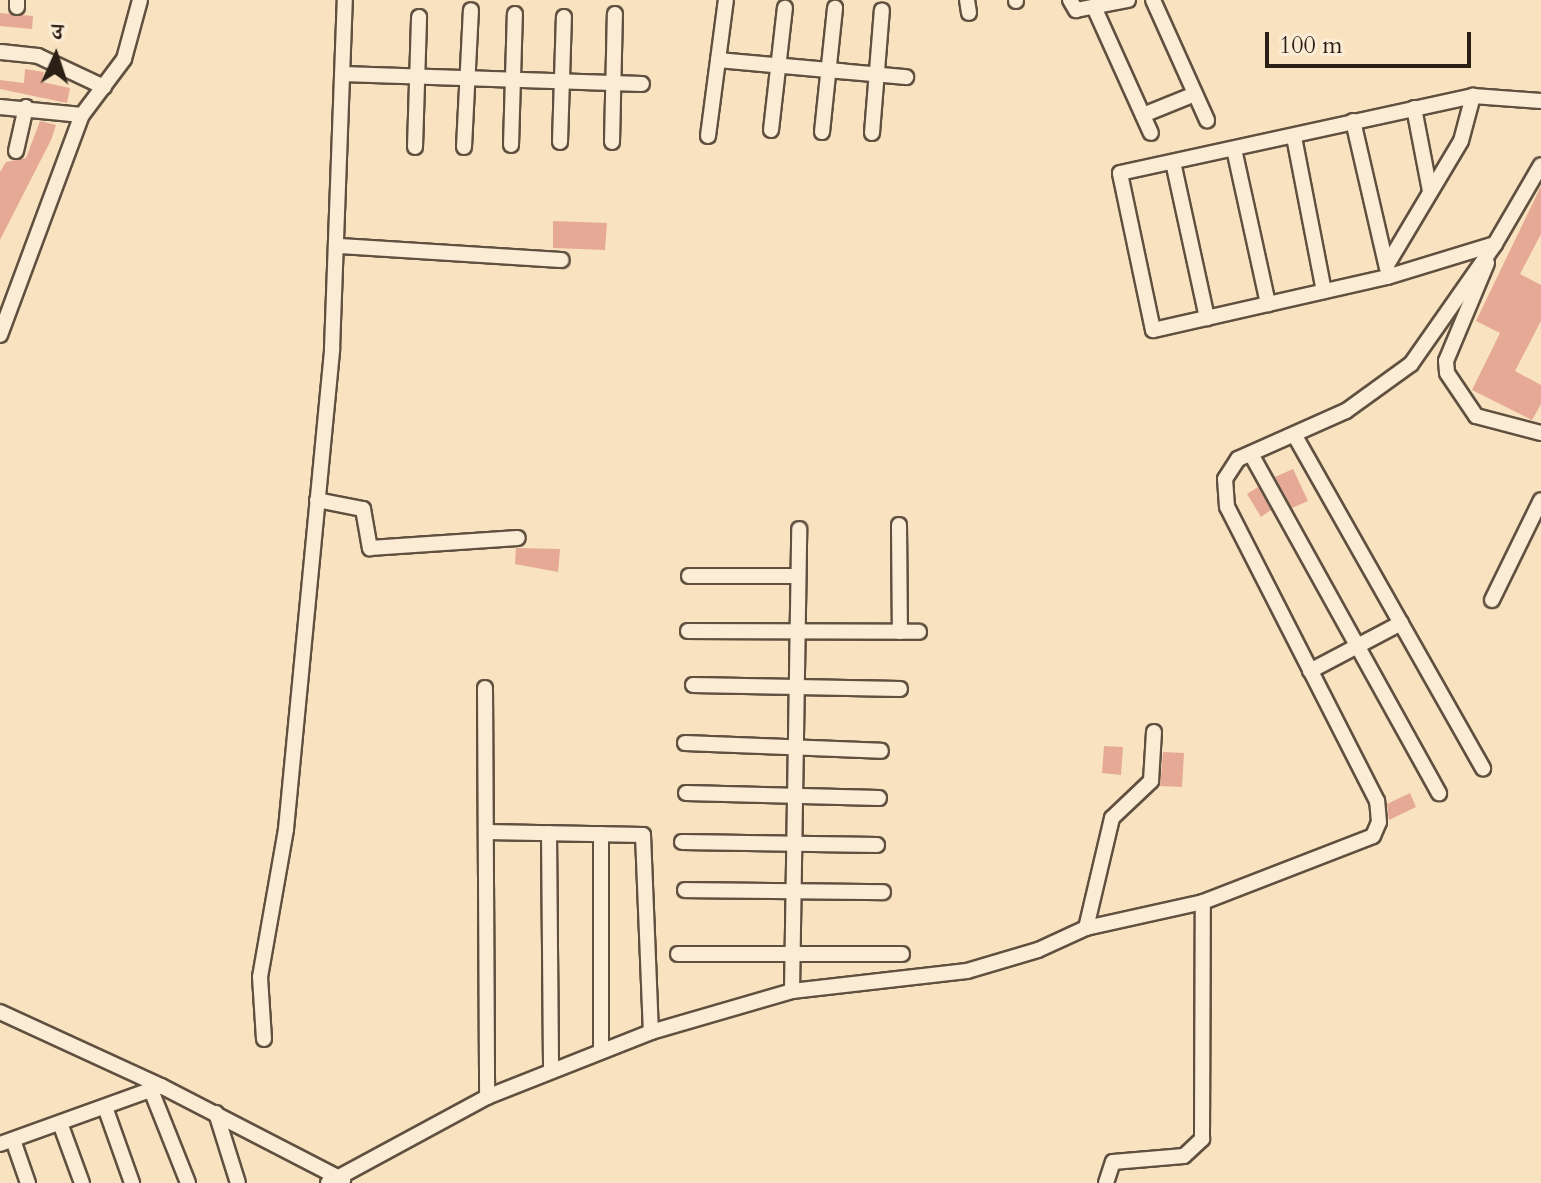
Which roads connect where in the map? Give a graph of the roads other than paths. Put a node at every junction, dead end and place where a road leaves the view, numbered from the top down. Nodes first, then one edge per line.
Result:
1 (140, 0) edge
2 (345, 0) edge
3 (726, 0) edge
4 (1070, 0) edge
5 (1153, 0) edge
6 (1122, 1) edge
7 (1094, 7) junction
8 (785, 8) dead end
9 (835, 8) dead end
10 (471, 10) dead end
11 (882, 10) dead end
12 (515, 14) dead end
13 (615, 14) dead end
14 (419, 17) dead end
15 (564, 17) dead end
16 (1, 52) edge
17 (718, 60) junction
18 (779, 66) junction
19 (829, 70) junction
20 (342, 74) junction
21 (877, 74) junction
22 (417, 77) junction
23 (906, 77) dead end
24 (467, 78) junction
25 (513, 79) junction
26 (562, 81) junction
27 (614, 83) junction
28 (642, 84) dead end
29 (104, 87) junction
30 (1195, 94) junction
31 (1473, 96) junction
32 (1541, 101) edge
33 (0, 107) edge
34 (26, 107) junction
35 (1414, 108) junction
36 (82, 115) junction
37 (1143, 115) junction
38 (1207, 120) dead end
39 (1353, 121) junction
40 (771, 130) dead end
41 (822, 132) dead end
42 (872, 133) dead end
43 (1151, 133) dead end
44 (708, 136) dead end
45 (1294, 137) junction
46 (560, 142) dead end
47 (612, 142) dead end
48 (511, 145) dead end
49 (415, 147) dead end
50 (464, 147) dead end
51 (1234, 149) junction
52 (16, 151) dead end
53 (1173, 162) junction
54 (1541, 165) edge
55 (1430, 191) junction
56 (1495, 244) junction
57 (339, 246) junction
58 (562, 260) dead end
59 (1387, 271) junction
60 (1324, 291) junction
61 (1268, 304) junction
62 (1207, 318) junction
63 (0, 335) edge
64 (1541, 433) edge
65 (1295, 436) junction
66 (1251, 454) junction
67 (317, 500) junction
68 (1541, 500) edge
69 (899, 525) dead end
70 (799, 529) dead end
71 (518, 538) dead end
72 (689, 576) dead end
73 (798, 576) junction
74 (1492, 600) dead end
75 (1401, 623) junction
76 (688, 631) dead end
77 (900, 632) junction
78 (919, 632) dead end
79 (798, 633) junction
80 (1358, 646) junction
81 (1310, 671) junction
82 (693, 685) dead end
83 (797, 687) junction
84 (485, 688) dead end
85 (900, 689) dead end
86 (1154, 732) dead end
87 (685, 743) dead end
88 (796, 748) junction
89 (881, 751) dead end
90 (1483, 768) dead end
91 (686, 793) dead end
92 (1439, 793) dead end
93 (795, 796) junction
94 (879, 798) dead end
95 (486, 832) junction
96 (549, 833) junction
97 (601, 834) junction
98 (682, 842) dead end
99 (794, 844) junction
100 (877, 845) dead end
101 (685, 890) dead end
102 (794, 892) junction
103 (883, 892) dead end
104 (1203, 902) junction
105 (1086, 928) junction
106 (678, 954) dead end
107 (902, 954) dead end
108 (793, 955) junction
109 (792, 991) junction
110 (0, 1012) edge
111 (651, 1032) junction
112 (264, 1039) dead end
113 (601, 1050) junction
114 (551, 1071) junction
115 (156, 1088) junction
116 (487, 1097) junction
117 (105, 1107) junction
118 (216, 1113) junction
119 (60, 1123) junction
120 (6, 1142) edge
121 (337, 1181) edge
122 (28, 1183) edge
123 (82, 1183) edge
124 (132, 1183) edge
125 (188, 1183) edge
126 (238, 1183) edge
127 (1106, 1183) edge

1 - 29 street
2 - 20 street
3 - 17 street
4 - 7 street
5 - 30 street
6 - 7 street
7 - 37 street
8 - 18 street
9 - 19 street
10 - 24 street
11 - 21 street
12 - 25 street
13 - 27 street
14 - 22 street
15 - 26 street
16 - 29 street
17 - 18 street
17 - 44 street
18 - 19 street
18 - 40 street
19 - 21 street
19 - 41 street
20 - 22 street
20 - 57 street
21 - 23 street
21 - 42 street
22 - 24 street
22 - 49 street
24 - 25 street
24 - 50 street
25 - 26 street
25 - 48 street
26 - 27 street
26 - 46 street
27 - 28 street
27 - 47 street
29 - 36 street
30 - 37 street
30 - 38 street
31 - 32 street
31 - 35 street
31 - 55 street
33 - 34 street
34 - 36 street
34 - 52 street
35 - 39 street
35 - 55 street
36 - 63 street
37 - 43 street
39 - 45 street
39 - 59 street
45 - 51 street
45 - 60 street
51 - 53 street
51 - 61 street
53 - 62 street
53 - 62 street
54 - 56 street
55 - 59 street
56 - 59 street
56 - 64 street
56 - 65 street
57 - 58 street
57 - 67 street
59 - 60 street
60 - 61 street
61 - 62 street
65 - 66 street
65 - 75 street
66 - 80 street
66 - 81 street
67 - 71 street
67 - 112 street
68 - 74 street
69 - 77 street
70 - 73 street
72 - 73 street
73 - 79 street
75 - 80 street
75 - 90 street
76 - 79 street
77 - 78 street
77 - 79 street
79 - 83 street
80 - 81 street
80 - 92 street
81 - 104 street
82 - 83 street
83 - 85 street
83 - 88 street
84 - 95 street
86 - 105 street
87 - 88 street
88 - 89 street
88 - 93 street
91 - 93 street
93 - 94 street
93 - 99 street
95 - 96 street
95 - 116 street
96 - 97 street
96 - 114 street
97 - 111 street
97 - 113 street
98 - 99 street
99 - 100 street
99 - 102 street
101 - 102 street
102 - 103 street
102 - 108 street
104 - 105 street
104 - 127 street
105 - 109 street
106 - 108 street
107 - 108 street
108 - 109 street
109 - 111 street
110 - 115 street
111 - 113 street
113 - 114 street
114 - 116 street
115 - 117 street
115 - 118 street
115 - 125 street
116 - 121 street
117 - 119 street
117 - 124 street
118 - 121 street
118 - 126 street
119 - 120 street
119 - 123 street
120 - 122 street

